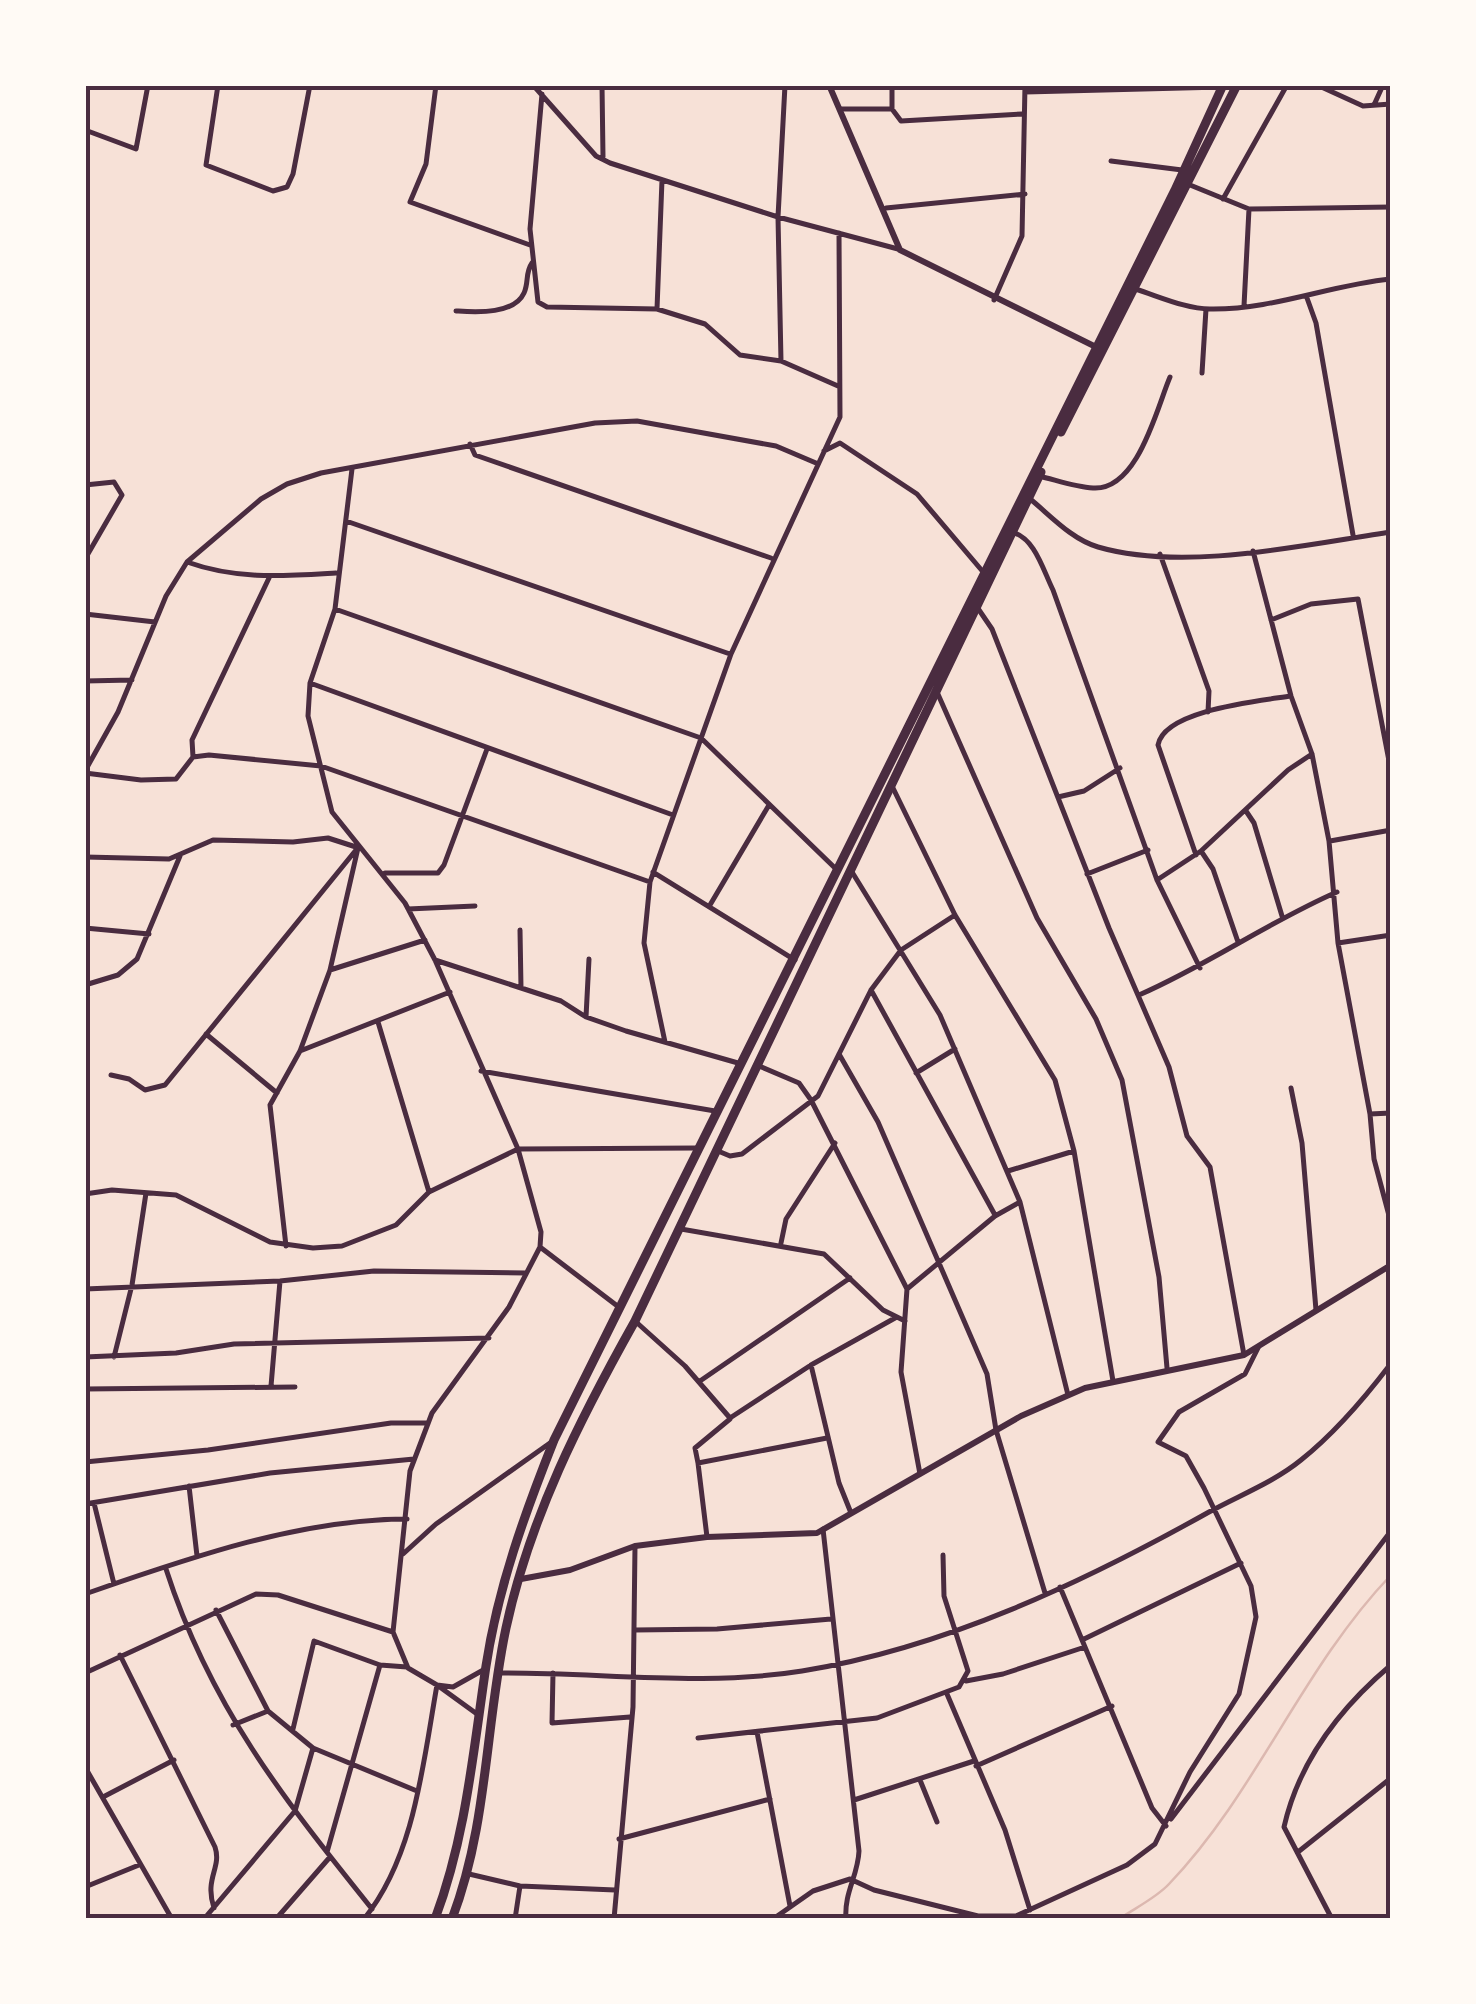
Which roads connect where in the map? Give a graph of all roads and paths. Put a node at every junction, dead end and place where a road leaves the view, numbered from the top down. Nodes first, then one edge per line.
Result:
1 (148, 85) edge
2 (218, 85) edge
3 (310, 85) edge
4 (436, 85) edge
5 (536, 85) edge
6 (602, 85) edge
7 (786, 85) edge
8 (829, 85) edge
9 (892, 85) edge
10 (1237, 85) edge
11 (1287, 85) edge
12 (1317, 85) edge
13 (1384, 85) edge
14 (1223, 86) edge
15 (1025, 88) edge
16 (542, 94) junction
17 (1391, 104) edge
18 (1373, 106) junction
19 (892, 108) junction
20 (840, 109) junction
21 (1022, 114) junction
22 (85, 130) edge
23 (603, 159) junction
24 (1110, 161) dead end
25 (1184, 170) junction
26 (662, 180) junction
27 (1190, 185) junction
28 (1024, 194) junction
29 (1223, 199) junction
30 (1391, 207) edge
31 (886, 208) junction
32 (1249, 210) junction
33 (778, 217) junction
34 (838, 233) junction
35 (530, 245) junction
36 (900, 250) junction
37 (534, 262) junction
38 (1391, 279) edge
39 (1135, 289) junction
40 (1307, 298) junction
41 (994, 300) junction
42 (1244, 306) junction
43 (657, 309) junction
44 (1206, 309) junction
45 (456, 311) dead end
46 (1096, 346) junction
47 (781, 360) junction
48 (1202, 373) dead end
49 (1170, 376) dead end
50 (838, 386) junction
51 (470, 444) junction
52 (822, 452) junction
53 (816, 463) junction
54 (352, 469) junction
55 (1039, 476) junction
56 (85, 485) edge
57 (1028, 498) junction
58 (346, 521) junction
59 (1012, 532) junction
60 (1391, 532) edge
61 (1353, 536) junction
62 (1253, 550) junction
63 (1160, 554) junction
64 (85, 559) edge
65 (772, 559) junction
66 (187, 562) junction
67 (338, 573) junction
68 (984, 574) junction
69 (269, 578) junction
70 (976, 607) junction
71 (334, 609) junction
72 (85, 614) edge
73 (1271, 620) junction
74 (155, 622) junction
75 (731, 654) junction
76 (85, 680) edge
77 (132, 680) junction
78 (310, 683) junction
79 (937, 692) junction
80 (1291, 696) junction
81 (1208, 712) junction
82 (701, 738) junction
83 (487, 749) junction
84 (1312, 754) junction
85 (192, 757) junction
86 (1390, 765) edge
87 (320, 766) junction
88 (1120, 768) junction
89 (85, 772) edge
90 (1391, 777) edge
91 (892, 786) junction
92 (1058, 797) junction
93 (769, 804) junction
94 (1246, 810) junction
95 (673, 816) junction
96 (463, 817) junction
97 (1391, 830) edge
98 (1329, 841) junction
99 (358, 848) junction
100 (1148, 850) junction
101 (1198, 853) junction
102 (180, 856) junction
103 (85, 857) edge
104 (850, 869) junction
105 (653, 872) junction
106 (838, 872) junction
107 (384, 873) junction
108 (1087, 874) junction
109 (1158, 880) junction
110 (650, 882) junction
111 (1337, 892) junction
112 (475, 906) dead end
113 (710, 906) junction
114 (408, 909) junction
115 (955, 915) junction
116 (1282, 916) junction
117 (85, 928) edge
118 (520, 930) dead end
119 (149, 934) junction
120 (1391, 935) edge
121 (425, 940) junction
122 (1238, 942) junction
123 (1338, 943) junction
124 (901, 950) junction
125 (589, 959) dead end
126 (435, 960) junction
127 (795, 960) junction
128 (1200, 968) junction
129 (330, 970) junction
130 (85, 985) edge
131 (520, 988) junction
132 (871, 990) junction
133 (450, 992) junction
134 (1138, 995) junction
135 (586, 1017) junction
136 (378, 1022) junction
137 (206, 1034) junction
138 (665, 1042) junction
139 (955, 1049) junction
140 (300, 1052) junction
141 (838, 1054) junction
142 (738, 1063) junction
143 (756, 1064) junction
144 (481, 1071) junction
145 (916, 1073) junction
146 (111, 1076) dead end
147 (1291, 1088) dead end
148 (277, 1093) junction
149 (811, 1100) junction
150 (715, 1111) junction
151 (1391, 1112) edge
152 (1370, 1114) junction
153 (835, 1142) junction
154 (697, 1148) junction
155 (518, 1149) junction
156 (715, 1149) junction
157 (1074, 1152) junction
158 (1008, 1171) junction
159 (86, 1192) edge
160 (146, 1192) junction
161 (429, 1192) junction
162 (1020, 1202) junction
163 (995, 1216) junction
164 (1391, 1223) edge
165 (678, 1228) junction
166 (781, 1243) junction
167 (286, 1246) junction
168 (540, 1247) junction
169 (941, 1260) junction
170 (1391, 1266) edge
171 (526, 1273) junction
172 (850, 1278) junction
173 (280, 1281) junction
174 (132, 1286) junction
175 (85, 1289) edge
176 (908, 1289) junction
177 (620, 1308) junction
178 (1316, 1310) junction
179 (895, 1318) junction
180 (635, 1320) junction
181 (905, 1321) junction
182 (489, 1338) junction
183 (272, 1345) junction
184 (1258, 1348) junction
185 (1244, 1354) junction
186 (85, 1357) edge
187 (114, 1357) junction
188 (810, 1365) junction
189 (1390, 1366) edge
190 (1167, 1368) junction
191 (1112, 1381) junction
192 (699, 1382) junction
193 (271, 1386) junction
194 (295, 1386) dead end
195 (85, 1389) edge
196 (1068, 1396) junction
197 (730, 1418) junction
198 (428, 1423) junction
199 (996, 1430) junction
200 (827, 1438) junction
201 (554, 1440) junction
202 (414, 1459) junction
203 (85, 1462) edge
204 (698, 1463) junction
205 (920, 1474) junction
206 (189, 1486) junction
207 (94, 1503) junction
208 (85, 1504) edge
209 (1213, 1510) junction
210 (851, 1513) junction
211 (407, 1520) junction
212 (824, 1529) junction
213 (1391, 1531) edge
214 (707, 1537) junction
215 (635, 1546) junction
216 (943, 1555) dead end
217 (197, 1556) junction
218 (401, 1556) junction
219 (1241, 1563) junction
220 (166, 1568) junction
221 (521, 1578) junction
222 (114, 1584) junction
223 (1060, 1587) junction
224 (1045, 1593) junction
225 (85, 1594) edge
226 (216, 1610) junction
227 (831, 1619) junction
228 (184, 1624) junction
229 (635, 1630) junction
230 (956, 1630) junction
231 (393, 1632) junction
232 (1084, 1644) junction
233 (120, 1656) junction
234 (380, 1664) junction
235 (836, 1664) junction
236 (1391, 1665) edge
237 (408, 1668) junction
238 (485, 1669) junction
239 (85, 1672) edge
240 (499, 1673) junction
241 (553, 1673) junction
242 (634, 1674) junction
243 (966, 1680) junction
244 (438, 1686) junction
245 (947, 1694) junction
246 (1112, 1706) junction
247 (268, 1711) junction
248 (482, 1717) junction
249 (630, 1717) junction
250 (845, 1721) junction
251 (233, 1725) junction
252 (293, 1729) junction
253 (757, 1732) junction
254 (698, 1738) dead end
255 (313, 1748) junction
256 (174, 1760) junction
257 (350, 1764) junction
258 (975, 1764) junction
259 (85, 1767) edge
260 (1391, 1778) edge
261 (920, 1780) junction
262 (417, 1791) junction
263 (103, 1798) junction
264 (770, 1799) junction
265 (854, 1800) junction
266 (295, 1811) junction
267 (937, 1822) dead end
268 (1166, 1826) junction
269 (619, 1839) junction
270 (1298, 1852) junction
271 (329, 1855) junction
272 (138, 1865) junction
273 (469, 1874) junction
274 (850, 1879) junction
275 (520, 1886) junction
276 (85, 1887) edge
277 (615, 1890) junction
278 (790, 1906) junction
279 (214, 1908) junction
280 (372, 1909) junction
281 (1030, 1910) junction
282 (172, 1919) edge
283 (204, 1919) edge
284 (276, 1919) edge
285 (364, 1919) edge
286 (435, 1919) edge
287 (452, 1919) edge
288 (515, 1919) edge
289 (614, 1919) edge
290 (773, 1919) edge
291 (846, 1919) edge
292 (1332, 1919) edge

1 - 22 street
2 - 3 street
4 - 35 street
5 - 16 street
6 - 23 street
7 - 33 street
8 - 20 street
9 - 19 street
10 - 27 highway
11 - 29 street
12 - 18 street
13 - 18 street
14 - 15 street
14 - 25 highway
15 - 21 street
16 - 23 street
16 - 35 street
17 - 18 street
19 - 20 street
19 - 21 street
20 - 31 street
21 - 28 street
23 - 26 street
24 - 25 street
25 - 46 highway
26 - 33 street
26 - 43 street
27 - 29 street
27 - 39 highway
28 - 31 street
28 - 41 street
29 - 32 street
30 - 32 street
31 - 36 street
32 - 42 street
33 - 34 street
33 - 47 street
34 - 36 street
34 - 50 street
35 - 37 street
36 - 41 street
37 - 43 street
37 - 45 street
38 - 40 street
39 - 44 street
39 - 55 highway
40 - 42 street
40 - 61 street
41 - 46 street
42 - 44 street
43 - 47 street
44 - 48 street
46 - 68 highway
47 - 50 street
49 - 55 street
50 - 52 street
51 - 53 street
51 - 54 street
51 - 65 street
52 - 53 street
52 - 68 street
53 - 65 street
54 - 58 street
54 - 66 street
55 - 57 highway
56 - 64 street
57 - 59 highway
57 - 63 street
58 - 67 street
58 - 75 street
59 - 70 highway
59 - 88 street
60 - 61 street
61 - 62 street
62 - 63 street
62 - 73 street
63 - 81 street
65 - 75 street
66 - 69 street
66 - 74 street
67 - 69 street
67 - 71 street
68 - 106 highway
69 - 85 street
70 - 79 highway
70 - 92 street
71 - 78 street
71 - 82 street
72 - 74 street
73 - 80 street
73 - 86 street
74 - 77 street
75 - 82 street
76 - 77 street
77 - 89 street
78 - 83 street
78 - 87 street
79 - 91 highway
79 - 190 street
80 - 81 street
80 - 84 street
81 - 101 street
82 - 93 street
82 - 95 street
83 - 95 street
83 - 96 street
84 - 94 street
84 - 98 street
85 - 87 street
85 - 89 street
86 - 90 street
87 - 96 street
87 - 99 street
88 - 92 street
88 - 100 street
91 - 104 highway
91 - 115 street
92 - 108 street
93 - 106 street
93 - 113 street
94 - 101 street
94 - 116 street
95 - 105 street
96 - 107 street
96 - 110 street
97 - 98 street
98 - 111 street
99 - 102 street
99 - 107 street
99 - 129 street
99 - 137 street
100 - 108 street
100 - 109 street
101 - 109 street
101 - 122 street
102 - 103 street
102 - 119 street
104 - 124 street
104 - 143 highway
105 - 110 street
105 - 113 street
106 - 127 highway
107 - 114 street
108 - 134 street
109 - 128 street
110 - 138 street
111 - 116 street
111 - 123 street
112 - 114 street
113 - 127 street
114 - 121 street
115 - 124 street
115 - 157 street
116 - 122 street
117 - 119 street
118 - 131 street
119 - 130 street
120 - 123 street
121 - 126 street
121 - 129 street
122 - 128 street
123 - 152 street
124 - 132 street
124 - 139 street
125 - 135 street
126 - 131 street
126 - 133 street
127 - 142 highway
128 - 134 street
129 - 140 street
131 - 135 street
132 - 141 street
132 - 145 street
133 - 136 street
133 - 144 street
134 - 185 street
135 - 138 street
136 - 140 street
136 - 161 street
137 - 146 street
137 - 148 street
138 - 142 street
139 - 145 street
139 - 158 street
140 - 148 street
141 - 149 street
141 - 169 street
142 - 150 highway
143 - 149 street
143 - 156 highway
144 - 150 street
144 - 155 street
145 - 163 street
147 - 178 street
148 - 167 street
149 - 153 street
149 - 156 street
150 - 154 highway
151 - 152 street
152 - 164 street
153 - 166 street
153 - 176 street
154 - 155 street
154 - 177 highway
155 - 161 street
155 - 168 street
156 - 165 highway
157 - 158 street
157 - 191 street
158 - 162 street
159 - 160 street
160 - 167 street
160 - 174 street
161 - 167 street
162 - 163 street
162 - 196 street
163 - 169 street
165 - 166 street
165 - 180 highway
166 - 172 street
168 - 171 street
168 - 177 street
169 - 176 street
169 - 199 street
170 - 178 street
171 - 173 street
171 - 182 street
172 - 179 street
172 - 192 street
173 - 174 street
173 - 183 street
174 - 175 street
174 - 187 street
176 - 181 street
177 - 201 highway
178 - 184 street
179 - 181 street
179 - 188 street
180 - 192 street
180 - 221 highway
181 - 205 street
182 - 183 street
182 - 198 street
183 - 187 street
183 - 193 street
184 - 185 street
184 - 209 street
185 - 190 street
186 - 187 street
188 - 197 street
188 - 200 street
189 - 209 street
190 - 191 street
191 - 196 street
192 - 197 street
193 - 194 street
193 - 195 street
196 - 199 street
197 - 204 street
198 - 202 street
198 - 203 street
199 - 205 street
199 - 224 street
200 - 204 street
200 - 210 street
201 - 218 street
201 - 238 highway
202 - 206 street
202 - 211 street
204 - 214 street
205 - 210 street
206 - 207 street
206 - 217 street
207 - 208 street
207 - 222 street
209 - 219 street
209 - 223 street
210 - 212 street
211 - 217 street
211 - 218 street
212 - 214 street
212 - 227 street
213 - 268 street
214 - 215 street
215 - 221 street
215 - 229 street
216 - 230 street
217 - 220 street
218 - 231 street
219 - 232 street
219 - 268 street
220 - 222 street
220 - 228 street
221 - 240 highway
222 - 225 street
223 - 224 street
223 - 232 street
224 - 230 street
226 - 228 street
226 - 231 street
226 - 247 street
227 - 229 street
227 - 235 street
228 - 233 street
228 - 251 street
229 - 242 street
230 - 235 street
230 - 243 street
231 - 237 street
232 - 243 street
232 - 246 street
233 - 239 street
233 - 256 street
234 - 237 street
234 - 252 street
234 - 257 street
235 - 242 street
235 - 250 street
236 - 270 street
237 - 244 street
238 - 244 street
238 - 248 highway
240 - 241 street
240 - 273 highway
241 - 242 street
241 - 249 street
242 - 249 street
243 - 245 street
244 - 248 street
244 - 262 street
245 - 250 street
245 - 258 street
246 - 258 street
246 - 268 street
247 - 251 street
247 - 252 street
248 - 286 highway
249 - 269 street
250 - 253 street
250 - 265 street
251 - 266 street
252 - 255 street
253 - 254 street
253 - 264 street
255 - 257 street
255 - 266 street
256 - 263 street
256 - 279 street
257 - 262 street
257 - 271 street
258 - 261 street
258 - 281 street
259 - 263 street
260 - 270 street
261 - 265 street
261 - 267 street
262 - 280 street
263 - 272 street
264 - 269 street
264 - 278 street
265 - 274 street
266 - 271 street
266 - 279 street
268 - 281 street
269 - 277 street
270 - 292 street
271 - 280 street
271 - 284 street
272 - 276 street
272 - 282 street
273 - 275 street
273 - 287 highway
274 - 278 street
274 - 281 street
274 - 291 street
275 - 277 street
275 - 288 street
277 - 289 street
278 - 290 street
279 - 283 street
280 - 285 street

